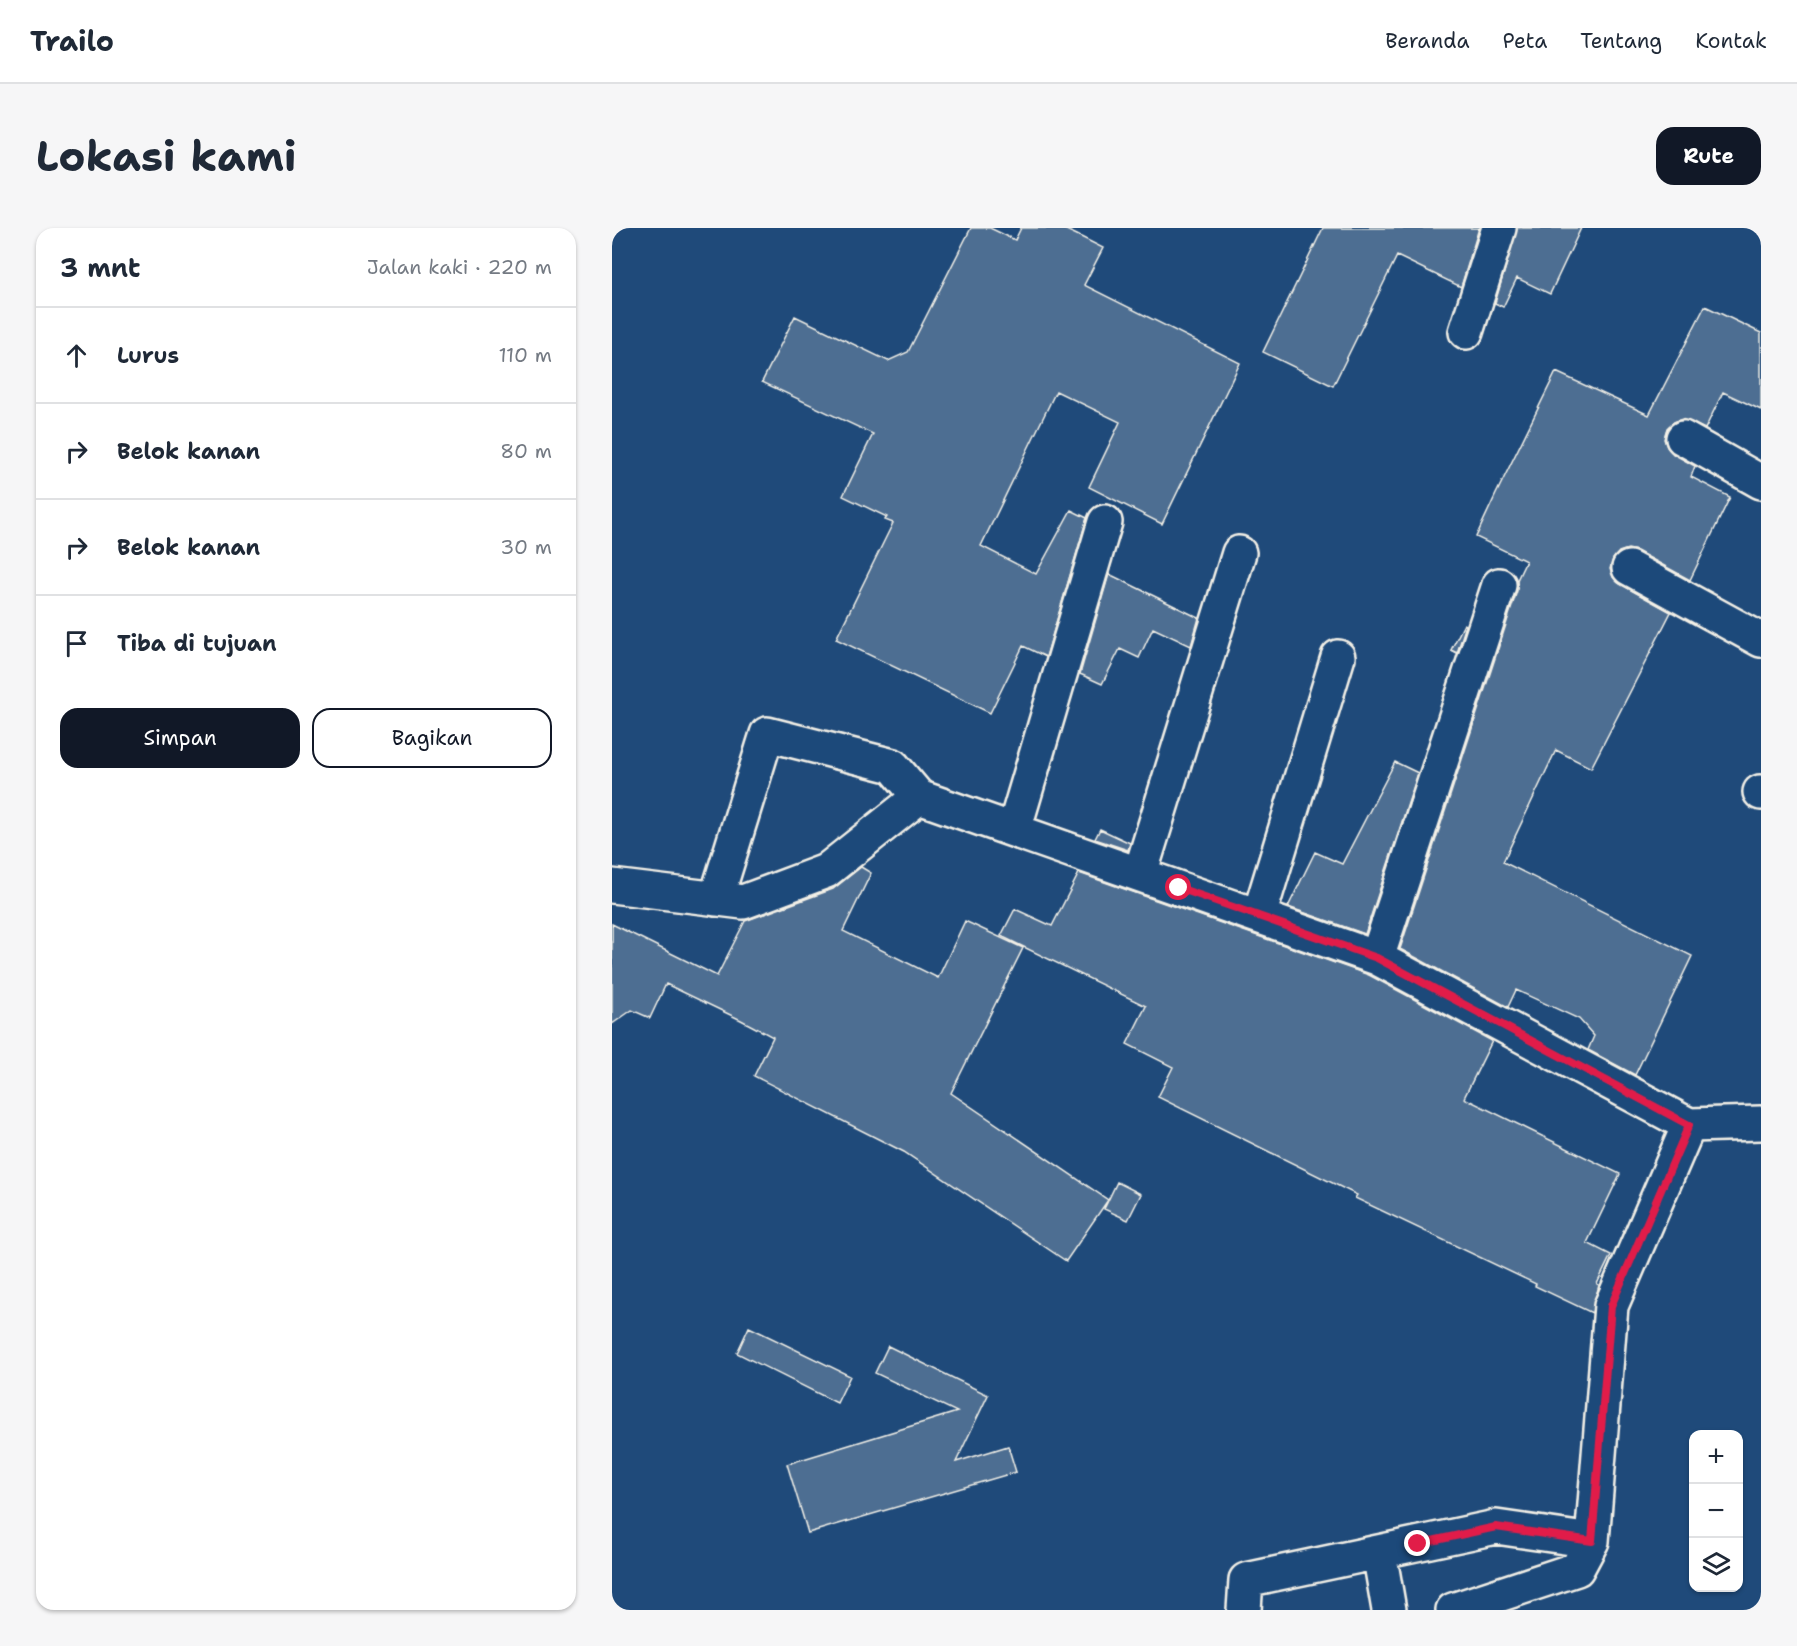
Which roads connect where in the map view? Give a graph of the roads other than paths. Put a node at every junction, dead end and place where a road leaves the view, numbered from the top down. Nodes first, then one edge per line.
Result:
1 (1499, 228) edge
2 (1466, 332) dead end
3 (1683, 438) dead end
4 (1761, 482) edge
5 (1105, 522) dead end
6 (1239, 553) dead end
7 (1629, 568) dead end
8 (1499, 585) dead end
9 (1761, 640) edge
10 (1338, 657) dead end
11 (919, 797) junction
12 (1014, 830) junction
13 (1140, 874) junction
14 (612, 886) edge
15 (716, 899) junction
16 (1259, 916) junction
17 (1377, 958) junction
18 (1761, 1123) edge
19 (1689, 1125) junction
20 (1592, 1541) junction
21 (1379, 1552) junction
22 (1244, 1610) edge
23 (1389, 1610) edge
24 (1453, 1610) edge

1 - 2 street
3 - 4 street
5 - 12 street
6 - 13 street
7 - 9 street
8 - 17 street
10 - 16 street
11 - 12 street
11 - 15 street
11 - 15 street
12 - 13 street
13 - 16 street
14 - 15 street
16 - 17 street
17 - 19 street
18 - 19 street
19 - 20 street
20 - 21 street
20 - 24 street
21 - 22 street
21 - 23 street

